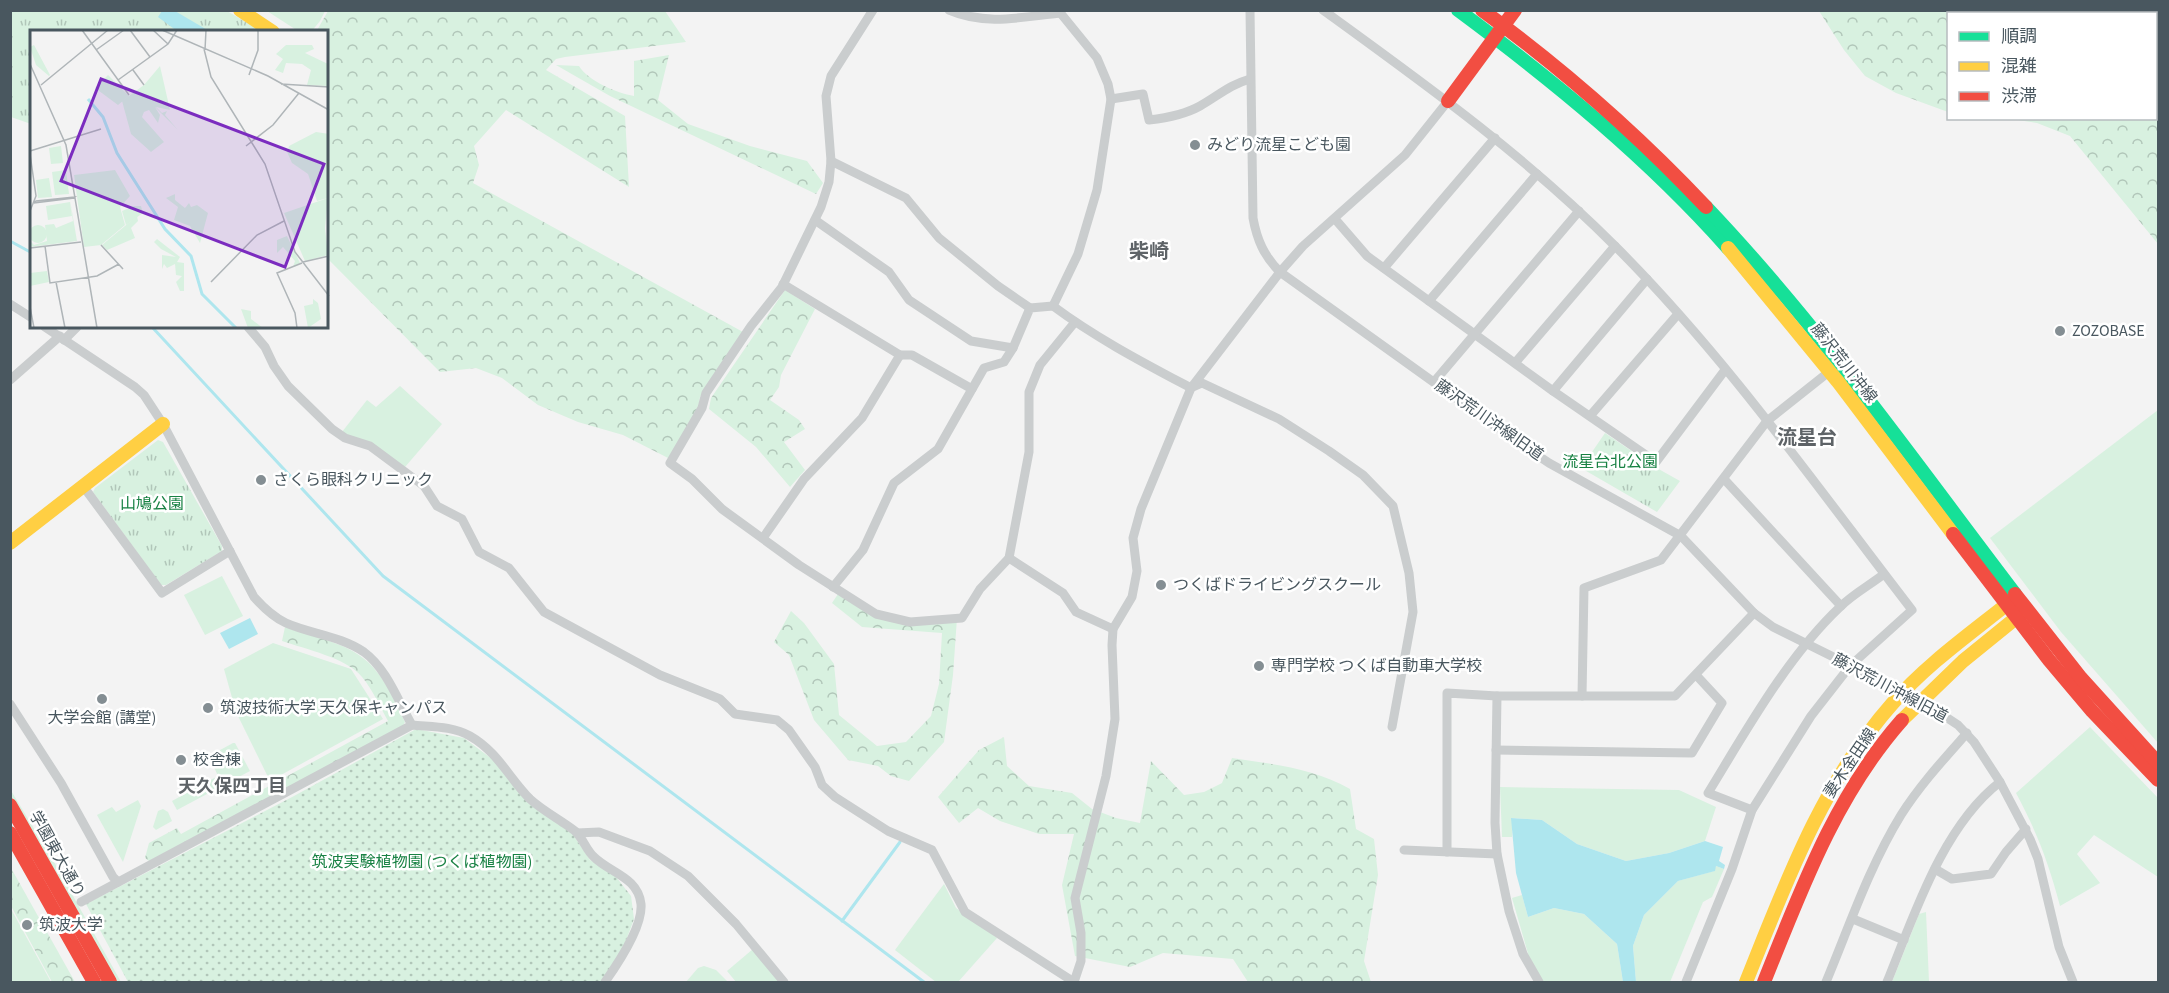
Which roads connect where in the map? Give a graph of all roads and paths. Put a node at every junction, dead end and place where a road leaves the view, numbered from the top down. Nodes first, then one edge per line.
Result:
1 (240, 10) edge
2 (873, 10) edge
3 (949, 10) edge
4 (1250, 10) edge
5 (1323, 10) edge
6 (1458, 10) edge
7 (1482, 10) edge
8 (1515, 10) edge
9 (1059, 12) edge
10 (1504, 26) junction
11 (270, 30) edge
12 (1495, 38) junction
13 (1250, 79) junction
14 (1111, 99) junction
15 (1448, 101) junction
16 (1495, 138) junction
17 (831, 161) junction
18 (1538, 174) junction
19 (1579, 211) junction
20 (1335, 219) junction
21 (815, 220) junction
22 (1615, 246) junction
23 (1384, 268) junction
24 (1280, 272) junction
25 (1647, 279) junction
26 (783, 284) junction
27 (1429, 301) junction
28 (11, 305) edge
29 (1053, 306) junction
30 (1030, 308) junction
31 (1678, 314) junction
32 (30, 317) edge
33 (1075, 322) junction
34 (47, 328) edge
35 (76, 328) edge
36 (249, 328) edge
37 (1475, 333) junction
38 (62, 338) junction
39 (1013, 348) junction
40 (900, 355) junction
41 (1515, 363) junction
42 (1725, 370) junction
43 (1830, 371) junction
44 (10, 380) edge
45 (1434, 382) junction
46 (1191, 388) junction
47 (972, 389) junction
48 (1553, 391) junction
49 (1590, 416) junction
50 (1767, 421) junction
51 (163, 424) junction
52 (1724, 479) junction
53 (83, 486) junction
54 (1681, 536) junction
55 (763, 538) junction
56 (10, 543) edge
57 (230, 551) junction
58 (1010, 558) junction
59 (1884, 574) junction
60 (833, 587) junction
61 (2022, 603) junction
62 (2006, 605) junction
63 (1841, 606) junction
64 (1754, 613) junction
65 (2016, 618) junction
66 (1113, 629) junction
67 (1807, 644) junction
68 (1850, 666) junction
69 (1697, 676) junction
70 (1904, 692) junction
71 (1497, 696) junction
72 (1582, 696) junction
73 (1920, 700) junction
74 (10, 704) edge
75 (412, 725) junction
76 (1392, 726) dead end
77 (1967, 733) junction
78 (1496, 750) junction
79 (2158, 763) edge
80 (2158, 780) edge
81 (2000, 782) junction
82 (10, 805) edge
83 (1752, 810) junction
84 (2026, 829) junction
85 (10, 833) edge
86 (577, 833) junction
87 (1404, 850) dead end
88 (1447, 852) junction
89 (1497, 854) junction
90 (1935, 869) junction
91 (118, 882) junction
92 (81, 902) dead end
93 (1852, 919) junction
94 (1904, 940) junction
95 (94, 982) edge
96 (110, 982) edge
97 (605, 982) edge
98 (784, 982) edge
99 (1074, 982) edge
100 (1539, 982) edge
101 (1686, 982) edge
102 (1746, 982) edge
103 (1764, 982) edge
104 (1826, 982) edge
105 (1887, 982) edge
106 (2073, 982) edge

1 - 11 main road
2 - 17 street
3 - 9 street
4 - 13 street, 藤沢荒川沖線旧道
5 - 15 street
6 - 12 main road, 藤沢荒川沖線
7 - 10 main road, 藤沢荒川沖線
8 - 10 main road
9 - 14 street
10 - 12 main road
10 - 61 main road, 藤沢荒川沖線
12 - 15 main road
12 - 43 main road, 藤沢荒川沖線
13 - 14 street
13 - 24 street, 藤沢荒川沖線旧道
14 - 29 street
15 - 16 street
15 - 20 street
16 - 18 street
16 - 23 street
17 - 21 street
17 - 30 street
18 - 19 street
18 - 27 street
19 - 22 street
19 - 37 street
20 - 23 street
20 - 24 street
21 - 26 street
21 - 39 street
22 - 25 street
22 - 41 street
23 - 27 street
24 - 45 street, 藤沢荒川沖線旧道
24 - 46 street
25 - 31 street
25 - 48 street
26 - 40 street
26 - 55 street
27 - 37 street
28 - 32 street
29 - 30 street
29 - 33 street
30 - 39 street
31 - 42 street
31 - 49 street
33 - 46 street
33 - 58 street
34 - 38 street
35 - 38 street
36 - 99 street
37 - 41 street
37 - 45 street
38 - 44 street
38 - 51 street
39 - 47 street
40 - 47 street
40 - 55 street
41 - 48 street
42 - 49 street
42 - 50 street
43 - 50 street
43 - 62 main road, 藤沢荒川沖線
45 - 54 street, 藤沢荒川沖線旧道
46 - 66 street
46 - 76 street
47 - 60 street
48 - 49 street
50 - 52 street
50 - 59 street
51 - 53 main road
51 - 57 street
52 - 54 street
52 - 63 street
53 - 56 main road
53 - 57 street
54 - 64 street, 藤沢荒川沖線旧道
54 - 72 street
55 - 60 street
57 - 75 street
58 - 60 street
58 - 66 street
59 - 63 street
59 - 68 street
61 - 62 main road
61 - 65 main road, 妻木金田線
61 - 79 main road, 藤沢荒川沖線
62 - 65 main road, 藤沢荒川沖線
62 - 70 main road, 妻木金田線
63 - 67 street
64 - 67 street, 藤沢荒川沖線旧道
64 - 69 street
65 - 73 main road, 妻木金田線
65 - 80 main road, 藤沢荒川沖線
66 - 99 street
67 - 68 street, 藤沢荒川沖線旧道
67 - 83 street
68 - 70 street, 藤沢荒川沖線旧道
68 - 83 street
69 - 72 street
69 - 78 street
70 - 73 street, 藤沢荒川沖線旧道
70 - 102 main road, 妻木金田線
71 - 72 street
71 - 78 street
71 - 88 street
73 - 77 street, 藤沢荒川沖線旧道
73 - 103 main road, 妻木金田線
74 - 91 street
75 - 86 street
75 - 91 street
77 - 81 street, 藤沢荒川沖線旧道
77 - 93 street
78 - 89 street
81 - 84 street, 藤沢荒川沖線旧道
81 - 90 street
82 - 96 main road, 学園東大通り
83 - 101 street
84 - 90 street
84 - 106 street, 藤沢荒川沖線旧道
85 - 95 main road, 学園東大通り
86 - 97 street
86 - 98 street
87 - 88 street
88 - 89 street
89 - 100 street
90 - 94 street
91 - 92 street
93 - 94 street
93 - 104 street
94 - 105 street

